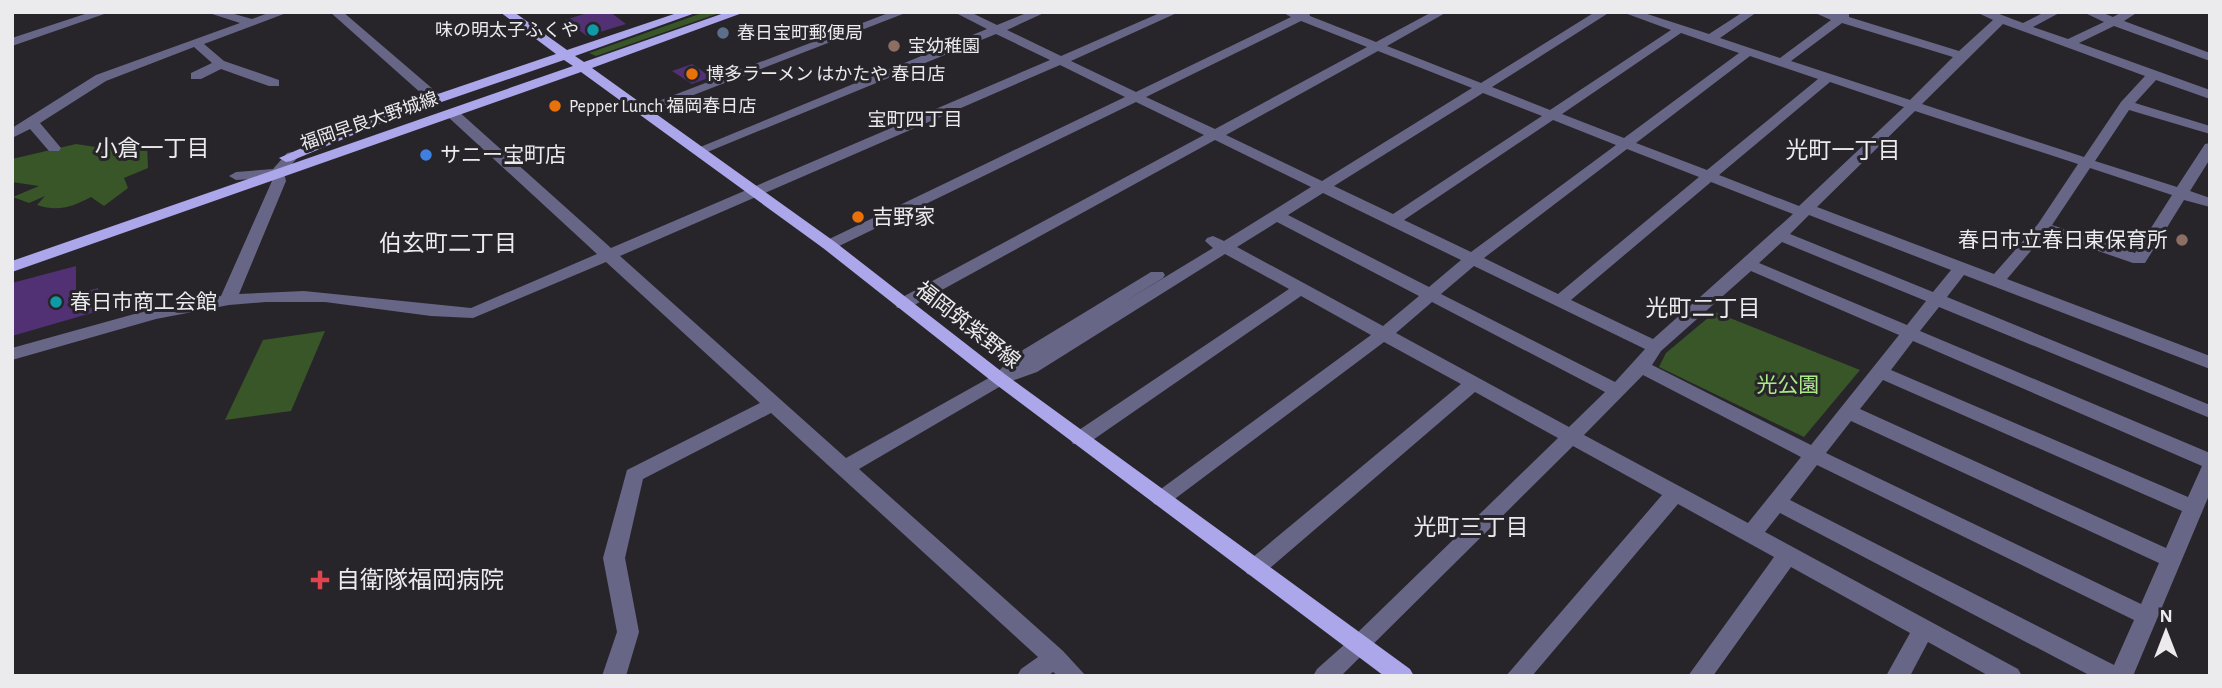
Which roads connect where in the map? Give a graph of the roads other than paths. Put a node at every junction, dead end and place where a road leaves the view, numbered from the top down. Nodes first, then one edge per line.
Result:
1 (104, 12) edge
2 (212, 12) edge
3 (284, 12) edge
4 (336, 12) edge
5 (506, 12) edge
6 (692, 12) edge
7 (739, 12) edge
8 (902, 12) edge
9 (960, 12) edge
10 (1040, 12) edge
11 (1173, 12) edge
12 (1441, 12) edge
13 (1585, 12) edge
14 (1604, 12) edge
15 (1628, 12) edge
16 (1751, 12) edge
17 (1819, 12) edge
18 (1982, 12) edge
19 (2055, 12) edge
20 (2089, 12) edge
21 (2132, 12) edge
22 (1300, 14) edge
23 (1844, 15) edge
24 (75, 16) edge
25 (1654, 16) edge
26 (2001, 19) junction
27 (250, 22) junction
28 (2117, 23) junction
29 (12, 27) edge
30 (2023, 27) junction
31 (1681, 29) junction
32 (997, 30) junction
33 (38, 34) junction
34 (1710, 39) junction
35 (12, 42) edge
36 (196, 43) junction
37 (2068, 44) junction
38 (1378, 47) junction
39 (1748, 52) junction
40 (1959, 55) junction
41 (2208, 55) edge
42 (565, 56) junction
43 (1062, 61) junction
44 (1781, 63) junction
45 (220, 64) junction
46 (580, 68) junction
47 (2153, 75) junction
48 (196, 76) dead end
49 (1827, 78) junction
50 (274, 83) dead end
51 (1474, 86) junction
52 (2210, 95) edge
53 (1137, 98) junction
54 (436, 99) junction
55 (1912, 105) junction
56 (2126, 105) junction
57 (642, 110) junction
58 (452, 113) junction
59 (1551, 116) junction
60 (31, 121) junction
61 (2210, 130) edge
62 (12, 134) edge
63 (1215, 135) junction
64 (1628, 145) junction
65 (2210, 147) edge
66 (54, 148) dead end
67 (700, 150) junction
68 (292, 156) junction
69 (2087, 162) junction
70 (277, 173) junction
71 (236, 176) junction
72 (1710, 178) junction
73 (1315, 183) junction
74 (757, 192) junction
75 (2182, 194) junction
76 (2210, 203) edge
77 (1803, 210) junction
78 (1275, 215) junction
79 (1393, 221) junction
80 (2043, 227) junction
81 (1777, 234) junction
82 (1219, 244) junction
83 (829, 245) junction
84 (12, 254) edge
85 (611, 255) junction
86 (1472, 259) junction
87 (1747, 264) junction
88 (12, 267) edge
89 (1961, 268) junction
90 (1996, 282) junction
91 (1301, 289) junction
92 (1432, 296) junction
93 (228, 299) junction
94 (1935, 299) junction
95 (1559, 301) junction
96 (903, 304) junction
97 (1908, 333) junction
98 (1384, 334) junction
99 (1655, 347) junction
100 (12, 354) edge
101 (2210, 363) edge
102 (1641, 367) junction
103 (1878, 371) junction
104 (1000, 379) junction
105 (1475, 382) junction
106 (1616, 390) junction
107 (774, 404) junction
108 (1847, 411) junction
109 (2210, 411) edge
110 (1571, 434) junction
111 (1080, 439) junction
112 (1813, 455) junction
113 (2210, 461) edge
114 (845, 468) junction
115 (2210, 469) edge
116 (1676, 493) junction
117 (1161, 499) junction
118 (1776, 502) junction
119 (2193, 508) junction
120 (1751, 535) junction
121 (1788, 555) junction
122 (2170, 559) junction
123 (1255, 568) junction
124 (2146, 615) junction
125 (1924, 629) junction
126 (1362, 644) junction
127 (1055, 658) junction
128 (614, 676) edge
129 (1029, 676) edge
130 (1074, 676) edge
131 (1325, 676) edge
132 (1402, 676) edge
133 (1518, 676) edge
134 (1700, 676) edge
135 (1898, 676) edge
136 (2010, 676) edge
137 (2113, 676) edge
138 (2121, 676) edge

1 - 24 street
2 - 27 street
3 - 27 street
4 - 54 street
5 - 42 main road, 福岡筑紫野線
6 - 42 main road, 福岡早良大野城線
7 - 46 main road, 福岡早良大野城線
8 - 57 street
9 - 32 street
10 - 32 street
11 - 43 street
12 - 38 street
13 - 51 street
14 - 51 street
15 - 25 street
16 - 34 street
17 - 23 street
18 - 26 street
19 - 30 street
20 - 28 street
21 - 28 street
22 - 38 street
22 - 53 street
23 - 40 street
23 - 44 street
24 - 33 street
25 - 31 street
26 - 30 street
26 - 40 street
27 - 36 street
28 - 37 street
28 - 41 street
29 - 33 street
30 - 37 street
31 - 34 street
31 - 59 street
32 - 43 street
32 - 67 street
33 - 35 street
34 - 39 street
36 - 45 street
36 - 60 street
37 - 47 street
38 - 51 street
38 - 63 street
39 - 44 street
39 - 64 street
40 - 55 street
42 - 46 main road, 福岡筑紫野線
42 - 54 main road, 福岡早良大野城線
43 - 53 street
43 - 74 street
44 - 49 street
45 - 48 street
45 - 50 street
46 - 57 main road, 福岡筑紫野線
46 - 58 main road, 福岡早良大野城線
47 - 52 street
47 - 56 street
49 - 55 street
49 - 72 street
51 - 59 street
51 - 73 street
53 - 63 street
53 - 83 street
54 - 68 main road, 福岡早良大野城線
55 - 69 street
55 - 77 street
56 - 61 street
56 - 69 street
57 - 67 main road, 福岡筑紫野線
58 - 70 main road, 福岡早良大野城線
58 - 85 street
59 - 64 street
59 - 79 street
60 - 62 street
60 - 66 street
63 - 73 street
63 - 96 street
64 - 72 street
64 - 86 street
65 - 75 street
67 - 74 main road, 福岡筑紫野線
68 - 70 street
68 - 71 main road, 福岡早良大野城線
69 - 75 street
69 - 80 street
70 - 71 street
70 - 88 main road, 福岡早良大野城線
70 - 93 street
71 - 84 main road, 福岡早良大野城線
72 - 77 street
72 - 95 street
73 - 78 street
73 - 79 street
73 - 82 street
74 - 83 main road, 福岡筑紫野線
74 - 85 street
75 - 76 street
75 - 80 street
77 - 81 street
77 - 89 street
78 - 82 street
78 - 92 street
79 - 86 street
80 - 90 street
81 - 87 street
81 - 94 street
82 - 91 street
82 - 104 street
83 - 96 main road, 福岡筑紫野線
85 - 93 street
85 - 107 street
86 - 92 street
86 - 95 street
87 - 97 street
87 - 99 street
89 - 90 street
89 - 94 street
90 - 101 street
91 - 98 street
91 - 111 street
92 - 98 street
92 - 106 street
93 - 100 street
94 - 97 street
94 - 109 street
95 - 99 street
96 - 104 main road, 福岡筑紫野線
97 - 103 street
97 - 113 street
98 - 105 street
98 - 117 street
99 - 102 street
102 - 106 street
102 - 112 street
103 - 108 street
103 - 119 street
104 - 111 main road, 福岡筑紫野線
104 - 114 street
105 - 110 street
105 - 123 street
106 - 110 street
107 - 114 street
107 - 128 street
108 - 112 street
108 - 122 street
110 - 116 street
110 - 126 street
111 - 117 main road, 福岡筑紫野線
112 - 118 street
112 - 124 street
114 - 127 street
115 - 119 street
116 - 120 street
116 - 133 street
117 - 123 main road, 福岡筑紫野線
118 - 120 street
118 - 137 street
119 - 122 street
120 - 121 street
121 - 125 street
121 - 134 street
122 - 124 street
123 - 126 main road, 福岡筑紫野線
124 - 138 street
125 - 135 street
125 - 136 street
126 - 131 street
126 - 132 main road, 福岡筑紫野線
127 - 129 street
127 - 130 street

